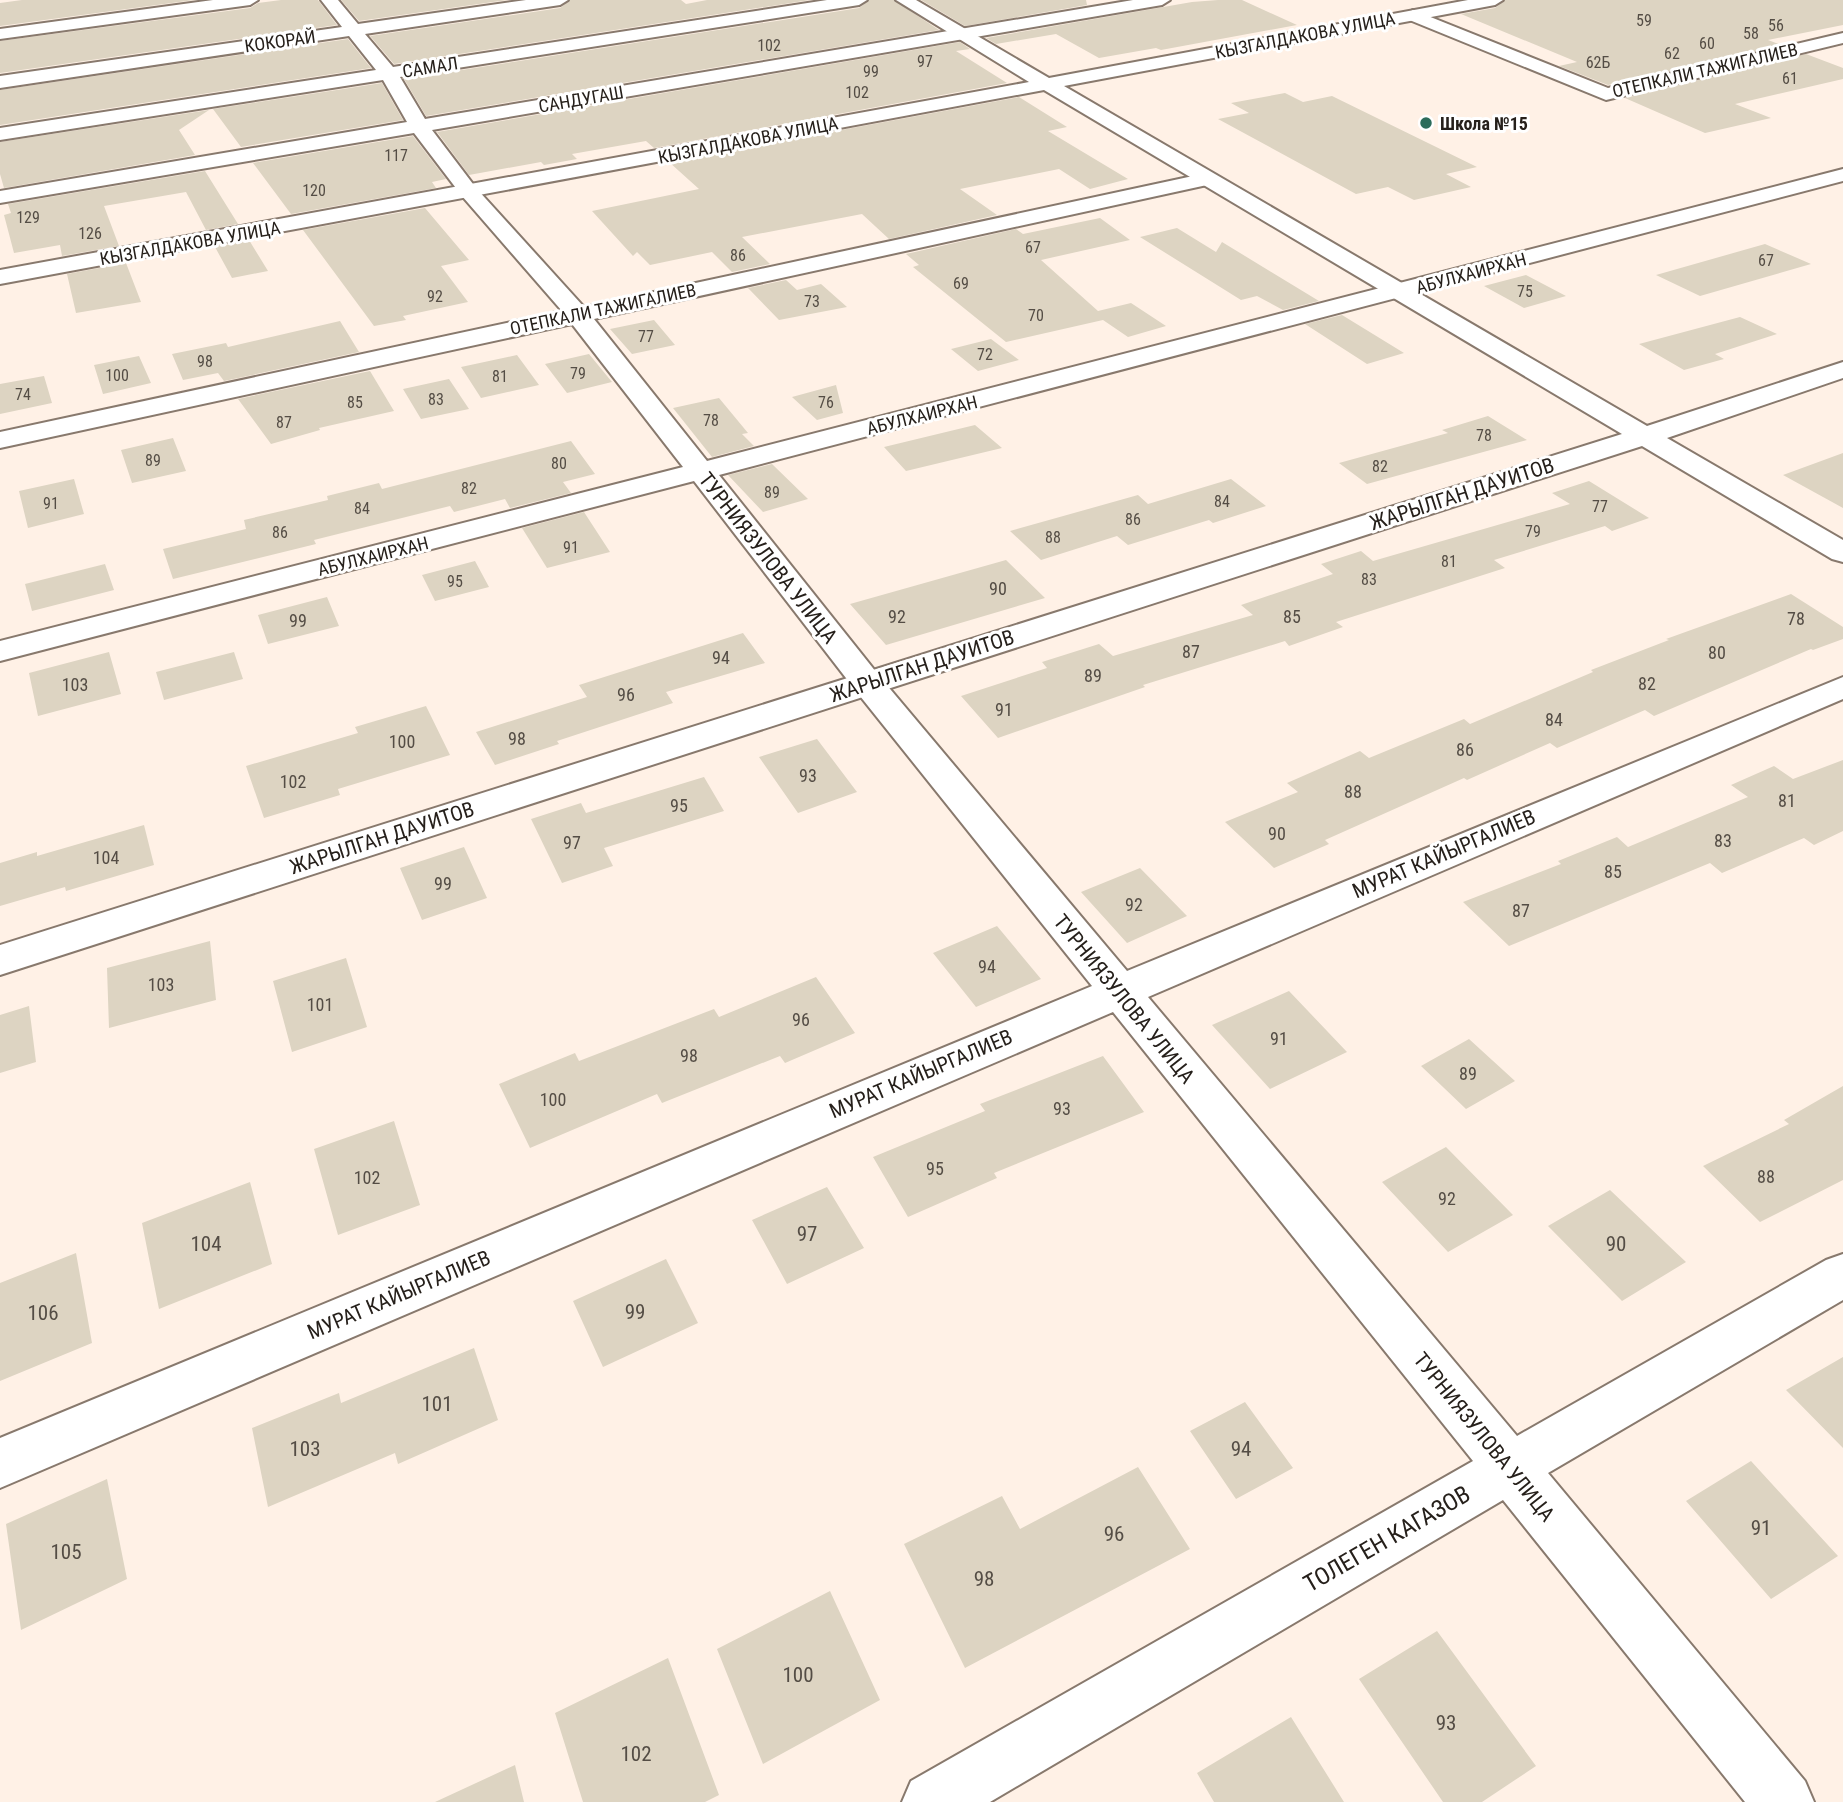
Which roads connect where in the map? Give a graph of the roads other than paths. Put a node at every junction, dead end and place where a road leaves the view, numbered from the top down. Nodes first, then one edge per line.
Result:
1 (250, 0) edge
2 (329, 0) edge
3 (559, 0) edge
4 (859, 0) edge
5 (904, 0) edge
6 (1162, 0) edge
7 (1487, 1) edge
8 (1413, 15) junction
9 (352, 30) junction
10 (961, 33) junction
11 (0, 34) edge
12 (1843, 38) edge
13 (388, 73) junction
14 (0, 82) edge
15 (1049, 83) junction
16 (420, 127) junction
17 (0, 134) edge
18 (1843, 175) edge
19 (1207, 179) junction
20 (469, 192) junction
21 (0, 197) edge
22 (0, 277) edge
23 (1399, 292) junction
24 (578, 315) junction
25 (1843, 370) edge
26 (1645, 436) junction
27 (0, 440) edge
28 (701, 472) junction
29 (1843, 553) edge
30 (0, 651) edge
31 (868, 684) junction
32 (1843, 687) edge
33 (0, 960) edge
34 (1118, 991) junction
35 (1843, 1275) edge
36 (0, 1463) edge
37 (1510, 1468) junction
38 (932, 1802) edge
39 (1784, 1802) edge

1 - 11 street
2 - 9 street, ТУРНИЯЗУЛОВА УЛИЦА
3 - 9 street, КОКОРАЙ
4 - 13 street, САМАЛ
5 - 10 street
6 - 10 street, САНДУГАШ
7 - 8 street, КЫЗГАЛДАКОВА УЛИЦА
8 - 12 street, ОТЕПКАЛИ ТАЖИГАЛИЕВ
8 - 15 street, КЫЗГАЛДАКОВА УЛИЦА
9 - 13 street, ТУРНИЯЗУЛОВА УЛИЦА
9 - 14 street, КОКОРАЙ
10 - 15 street
10 - 16 street, САНДУГАШ
13 - 16 street, ТУРНИЯЗУЛОВА УЛИЦА
13 - 17 street, САМАЛ
15 - 19 street
15 - 20 street, КЫЗГАЛДАКОВА УЛИЦА
16 - 20 street, ТУРНИЯЗУЛОВА УЛИЦА
16 - 21 street, САНДУГАШ
18 - 23 street, АБУЛХАИРХАН
19 - 23 street
19 - 24 street, ОТЕПКАЛИ ТАЖИГАЛИЕВ
20 - 22 street, КЫЗГАЛДАКОВА УЛИЦА
20 - 24 street, ТУРНИЯЗУЛОВА УЛИЦА
23 - 26 street
23 - 28 street, АБУЛХАИРХАН
24 - 27 street, ОТЕПКАЛИ ТАЖИГАЛИЕВ
24 - 28 street, ТУРНИЯЗУЛОВА УЛИЦА
25 - 26 street, ЖАРЫЛГАН ДАУИТОВ
26 - 29 street
26 - 31 street, ЖАРЫЛГАН ДАУИТОВ
28 - 30 street, АБУЛХАИРХАН
28 - 31 street, ТУРНИЯЗУЛОВА УЛИЦА
31 - 33 street, ЖАРЫЛГАН ДАУИТОВ
31 - 34 street, ТУРНИЯЗУЛОВА УЛИЦА
32 - 34 street, МУРАТ КАЙЫРГАЛИЕВ
34 - 36 street, МУРАТ КАЙЫРГАЛИЕВ
34 - 37 street, ТУРНИЯЗУЛОВА УЛИЦА
35 - 37 street, ТОЛЕГЕН КАГАЗОВ
37 - 38 street, ТОЛЕГЕН КАГАЗОВ
37 - 39 street, ТУРНИЯЗУЛОВА УЛИЦА

